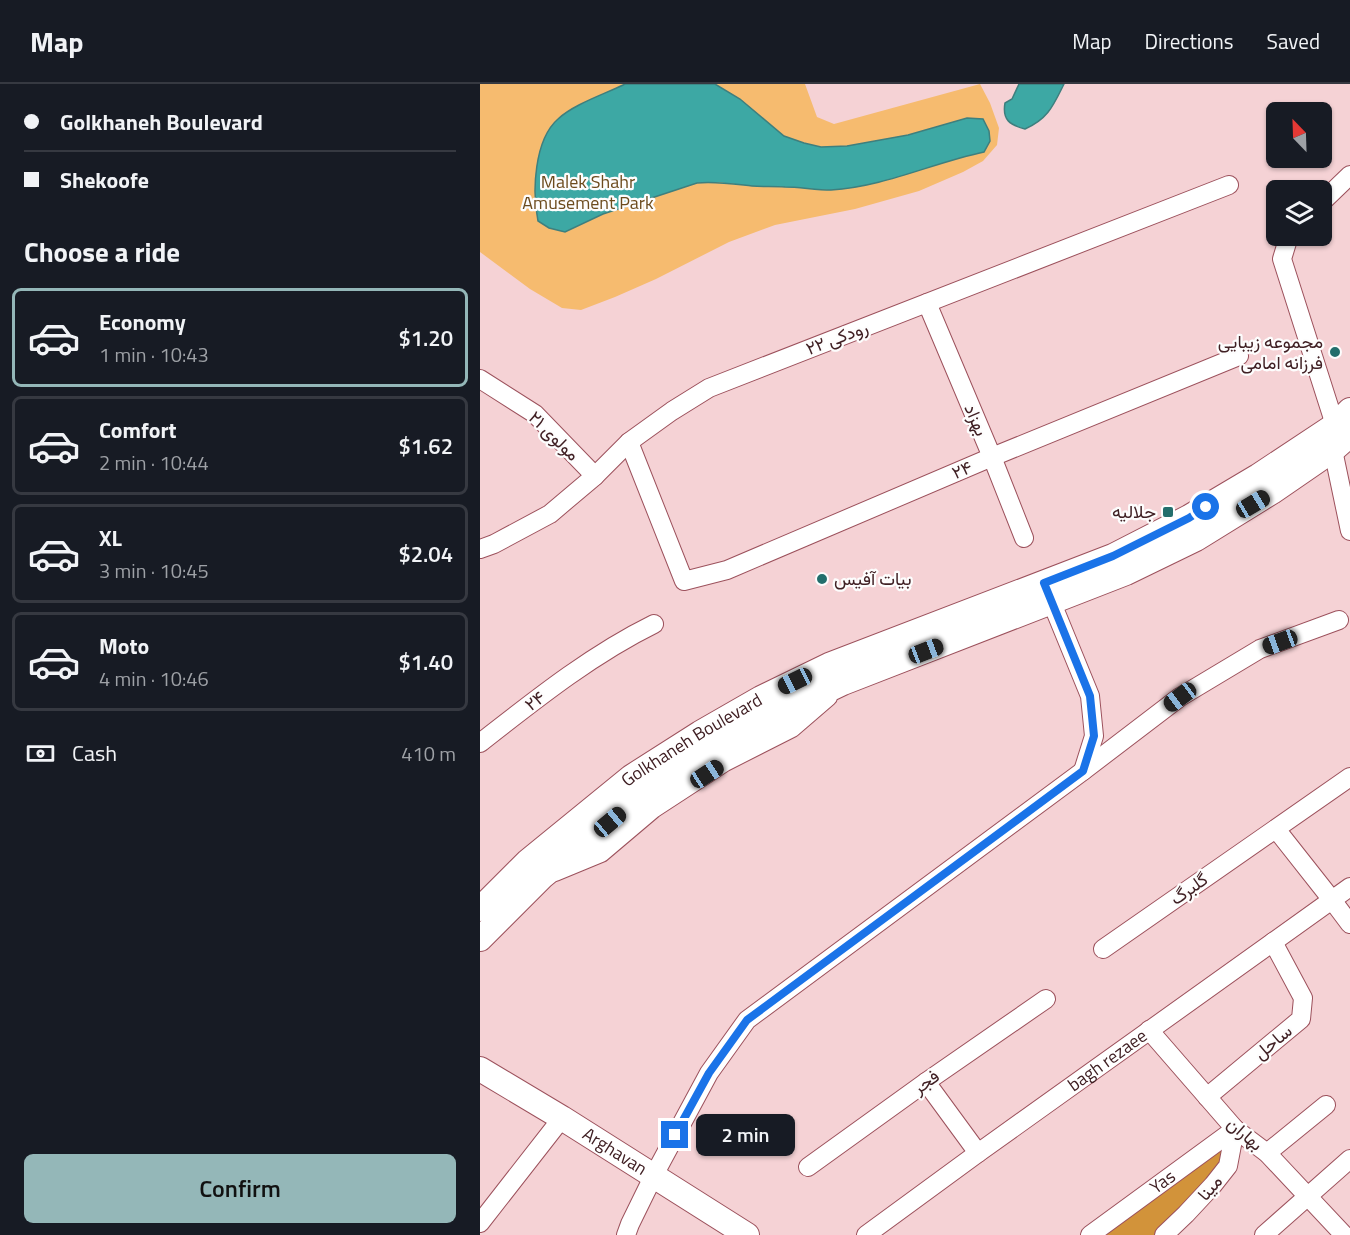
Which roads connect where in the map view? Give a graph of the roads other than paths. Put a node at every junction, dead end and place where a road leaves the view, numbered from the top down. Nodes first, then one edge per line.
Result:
1 (1350, 175) edge
2 (1229, 185) dead end
3 (1332, 192) edge
4 (1286, 246) edge
5 (927, 303) junction
6 (1239, 356) dead end
7 (480, 379) edge
8 (1342, 430) edge
9 (629, 442) junction
10 (992, 457) junction
11 (596, 476) junction
12 (1350, 531) edge
13 (1024, 538) dead end
14 (480, 549) edge
15 (1048, 593) junction
16 (1339, 620) dead end
17 (654, 624) dead end
18 (480, 743) edge
19 (1083, 771) junction
20 (1350, 777) edge
21 (1276, 829) junction
22 (1350, 887) edge
23 (1332, 900) junction
24 (480, 909) edge
25 (1350, 924) edge
26 (480, 939) edge
27 (1273, 942) junction
28 (1103, 950) dead end
29 (1046, 999) dead end
30 (1149, 1030) junction
31 (480, 1069) edge
32 (926, 1082) junction
33 (1207, 1097) junction
34 (1326, 1105) dead end
35 (561, 1118) junction
36 (1235, 1130) junction
37 (978, 1153) junction
38 (1267, 1153) junction
39 (1350, 1159) edge
40 (808, 1167) dead end
41 (653, 1177) junction
42 (1307, 1196) junction
43 (480, 1223) edge
44 (735, 1232) edge
45 (626, 1235) edge
46 (866, 1235) edge
47 (1090, 1235) edge
48 (1164, 1235) edge
49 (1264, 1235) edge
50 (1344, 1235) edge

1 - 3 street
2 - 5 street, رودکی ۲۲
4 - 8 street
5 - 9 street, رودکی ۲۲
5 - 10 street, بهزاد
6 - 10 street, ۲۴
7 - 11 street, مولوی ۲۱
8 - 12 street
8 - 15 main road, Golkhaneh Boulevard
9 - 10 street, ۲۴
9 - 11 street, رودکی ۲۲
10 - 13 street, بهزاد
11 - 14 street, رودکی ۲۲
15 - 19 street
15 - 24 main road, Golkhaneh Boulevard
15 - 26 main road, Golkhaneh Boulevard
16 - 19 street
17 - 18 street, ۲۴
19 - 41 street
20 - 21 street, گلبرگ
21 - 23 street
21 - 28 street, گلبرگ
22 - 23 street, bagh rezaee
23 - 25 street
23 - 27 street, bagh rezaee
27 - 30 street, bagh rezaee
27 - 33 street, ساحل
29 - 32 street, فجر
30 - 33 street, بهاران
30 - 37 street, bagh rezaee
31 - 35 main road, Arghavan
32 - 37 street
32 - 40 street, فجر
33 - 36 street, بهاران
34 - 38 street
35 - 41 main road, Arghavan
35 - 43 street
36 - 38 street, بهاران
36 - 47 street, Yas
36 - 48 street, مینا
37 - 46 street, bagh rezaee
38 - 42 street, بهاران
39 - 42 street
41 - 44 main road, Arghavan
41 - 45 street
42 - 49 street
42 - 50 street, بهاران

